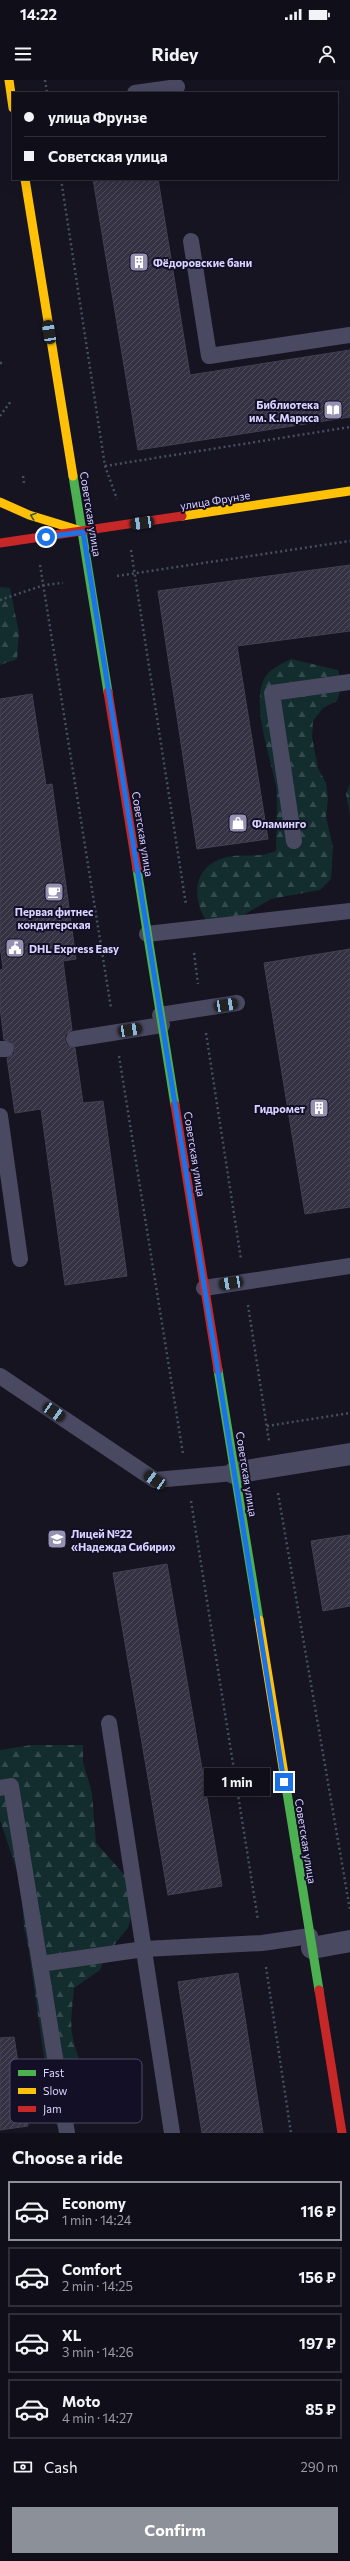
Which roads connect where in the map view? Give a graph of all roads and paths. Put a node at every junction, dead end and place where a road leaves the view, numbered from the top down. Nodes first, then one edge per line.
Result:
1 (8, 80) edge
2 (46, 80) edge
3 (177, 87) dead end
4 (48, 92) edge
5 (142, 92) edge
6 (12, 102) edge
7 (25, 180) edge
8 (61, 180) edge
9 (191, 241) dead end
10 (350, 335) edge
11 (0, 363) edge
12 (5, 363) dead end
13 (11, 401) dead end
14 (0, 416) edge
15 (350, 427) edge
16 (105, 466) junction
17 (23, 476) dead end
18 (109, 477) dead end
19 (350, 492) edge
20 (0, 502) edge
21 (29, 515) junction
22 (83, 532) junction
23 (34, 538) junction
24 (350, 541) edge
25 (0, 543) edge
26 (134, 574) dead end
27 (350, 682) edge
28 (294, 841) dead end
29 (350, 911) edge
30 (147, 934) junction
31 (237, 1003) dead end
32 (161, 1020) junction
33 (115, 1032) junction
34 (74, 1038) dead end
35 (0, 1116) edge
36 (20, 1259) dead end
37 (350, 1266) edge
38 (204, 1288) junction
39 (0, 1376) edge
40 (350, 1413) edge
41 (267, 1426) dead end
42 (350, 1454) edge
43 (274, 1466) junction
44 (234, 1472) junction
45 (187, 1477) junction
46 (109, 1723) dead end
47 (0, 1788) edge
48 (350, 1904) edge
49 (350, 1910) edge
50 (350, 1941) edge
51 (311, 1942) junction
52 (262, 1943) junction
53 (144, 1949) junction
54 (40, 1964) junction
55 (55, 2059) edge
56 (65, 2123) edge
57 (67, 2133) edge
58 (172, 2133) edge
59 (291, 2133) edge
60 (342, 2133) edge

1 - 6 street
2 - 4 path
3 - 5 lane
7 - 22 street, Советская улица
8 - 16 path
9 - 10 lane
11 - 12 path
13 - 14 path
15 - 16 path
16 - 18 path
17 - 21 path
19 - 22 street, улица Фрунзе
20 - 21 street, улица Фрунзе
22 -> 21 street, улица Фрунзе
22 - 23 street, улица Фрунзе
22 - 30 street, Советская улица
23 - 25 street, улица Фрунзе
23 - 33 path
24 - 26 path
27 - 28 lane
29 - 30 lane
30 - 32 street, Советская улица
31 - 32 lane
32 - 33 lane
32 - 38 street, Советская улица
33 - 34 lane
33 - 45 path
35 - 36 lane
37 - 38 lane
38 - 44 street, Советская улица
39 - 45 lane
40 - 41 path
42 - 43 street
43 - 44 street
43 - 48 path
44 - 45 lane
44 - 51 street, Советская улица
45 - 52 path
46 - 53 lane
47 - 54 lane
48 - 49 path
50 - 51 street
51 - 52 lane
51 - 60 street, Советская улица
52 - 53 lane
52 - 59 path
53 - 54 lane
53 - 58 lane
54 - 55 lane
56 - 57 lane

